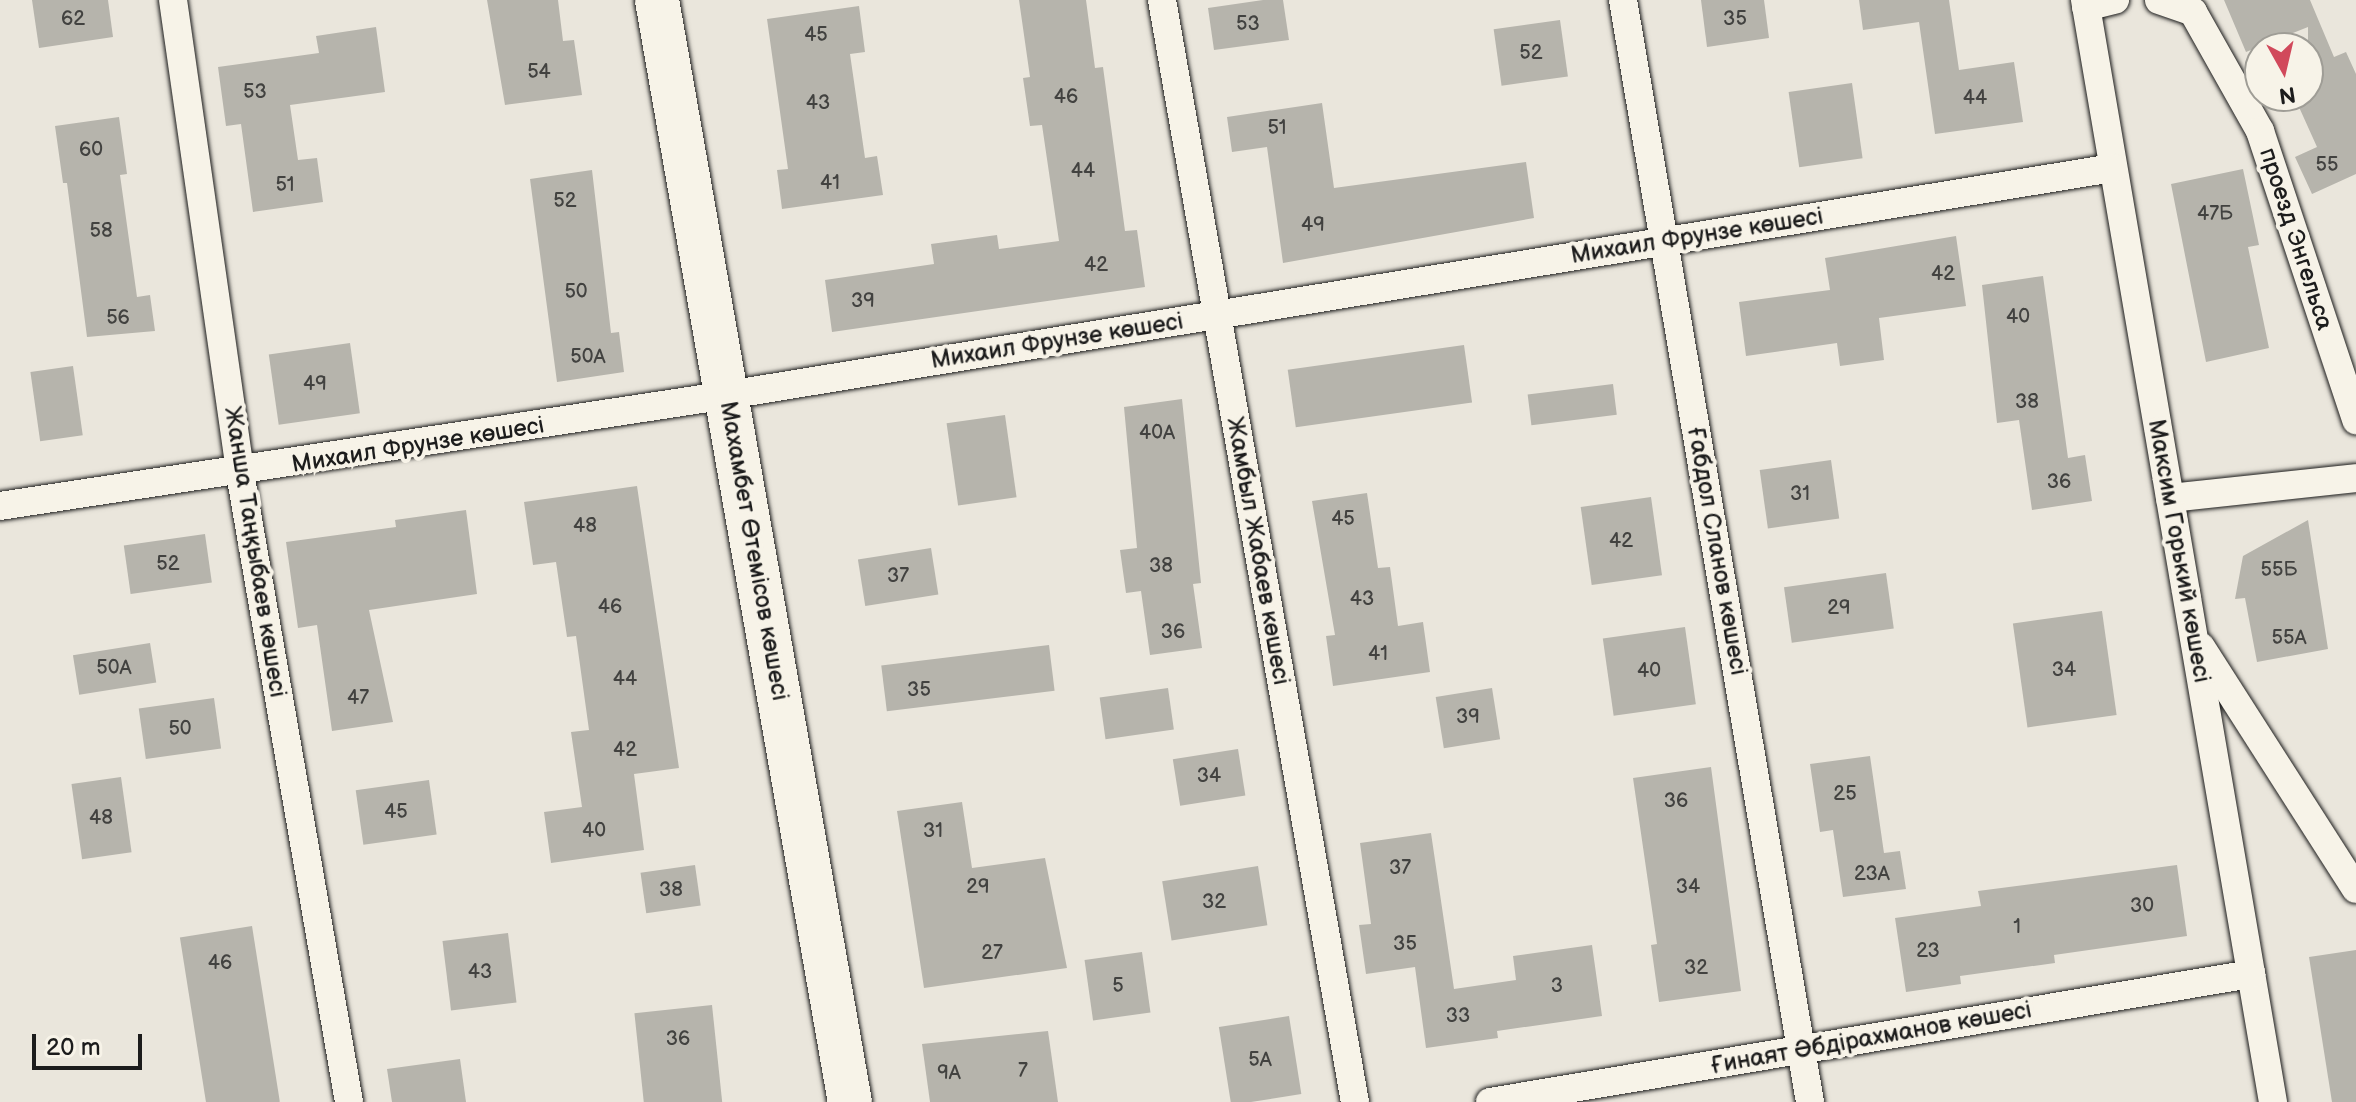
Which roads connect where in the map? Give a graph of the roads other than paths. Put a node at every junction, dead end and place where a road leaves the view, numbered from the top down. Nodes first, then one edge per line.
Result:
1 (173, 0) edge
2 (657, 0) edge
3 (1162, 0) edge
4 (1623, 0) edge
5 (2115, 0) edge
6 (2159, 0) edge
7 (2085, 4) edge
8 (2113, 168) junction
9 (1664, 241) junction
10 (1216, 315) junction
11 (728, 395) junction
12 (2356, 420) edge
13 (240, 473) junction
14 (2356, 478) edge
15 (2170, 498) junction
16 (0, 506) edge
17 (2193, 636) junction
18 (2356, 889) edge
19 (2251, 974) junction
20 (1802, 1050) junction
21 (349, 1102) edge
22 (850, 1102) edge
23 (1355, 1102) edge
24 (1490, 1102) edge
25 (1810, 1102) edge
26 (2273, 1102) edge

1 - 13 street, Жанша Таңқыбаев көшесі
2 - 11 main road, Махамбет Өтемісов көшесі
3 - 10 street, Жамбыл Жабаев көшесі
4 - 9 street, Ғабдол Сланов көшесі
5 - 7 street
6 - 12 street, проезд Энгельса
7 - 8 street, Максим Горький көшесі
8 - 9 street, Михаил Фрунзе көшесі
8 - 15 street, Максим Горький көшесі
9 - 10 street, Михаил Фрунзе көшесі
9 - 20 street, Ғабдол Сланов көшесі
10 - 11 street, Михаил Фрунзе көшесі
10 - 23 street, Жамбыл Жабаев көшесі
11 - 13 street, Михаил Фрунзе көшесі
11 - 22 main road, Махамбет Өтемісов көшесі
13 - 16 street, Михаил Фрунзе көшесі
13 - 21 street, Жанша Таңқыбаев көшесі
14 - 15 street
15 - 17 street, Максим Горький көшесі
17 - 18 street
17 - 19 street, Максим Горький көшесі
19 - 20 street, Ғинаят Әбдірахманов көшесі
19 - 26 street, Максим Горький көшесі
20 - 24 street, Ғинаят Әбдірахманов көшесі
20 - 25 street, Ғабдол Сланов көшесі

